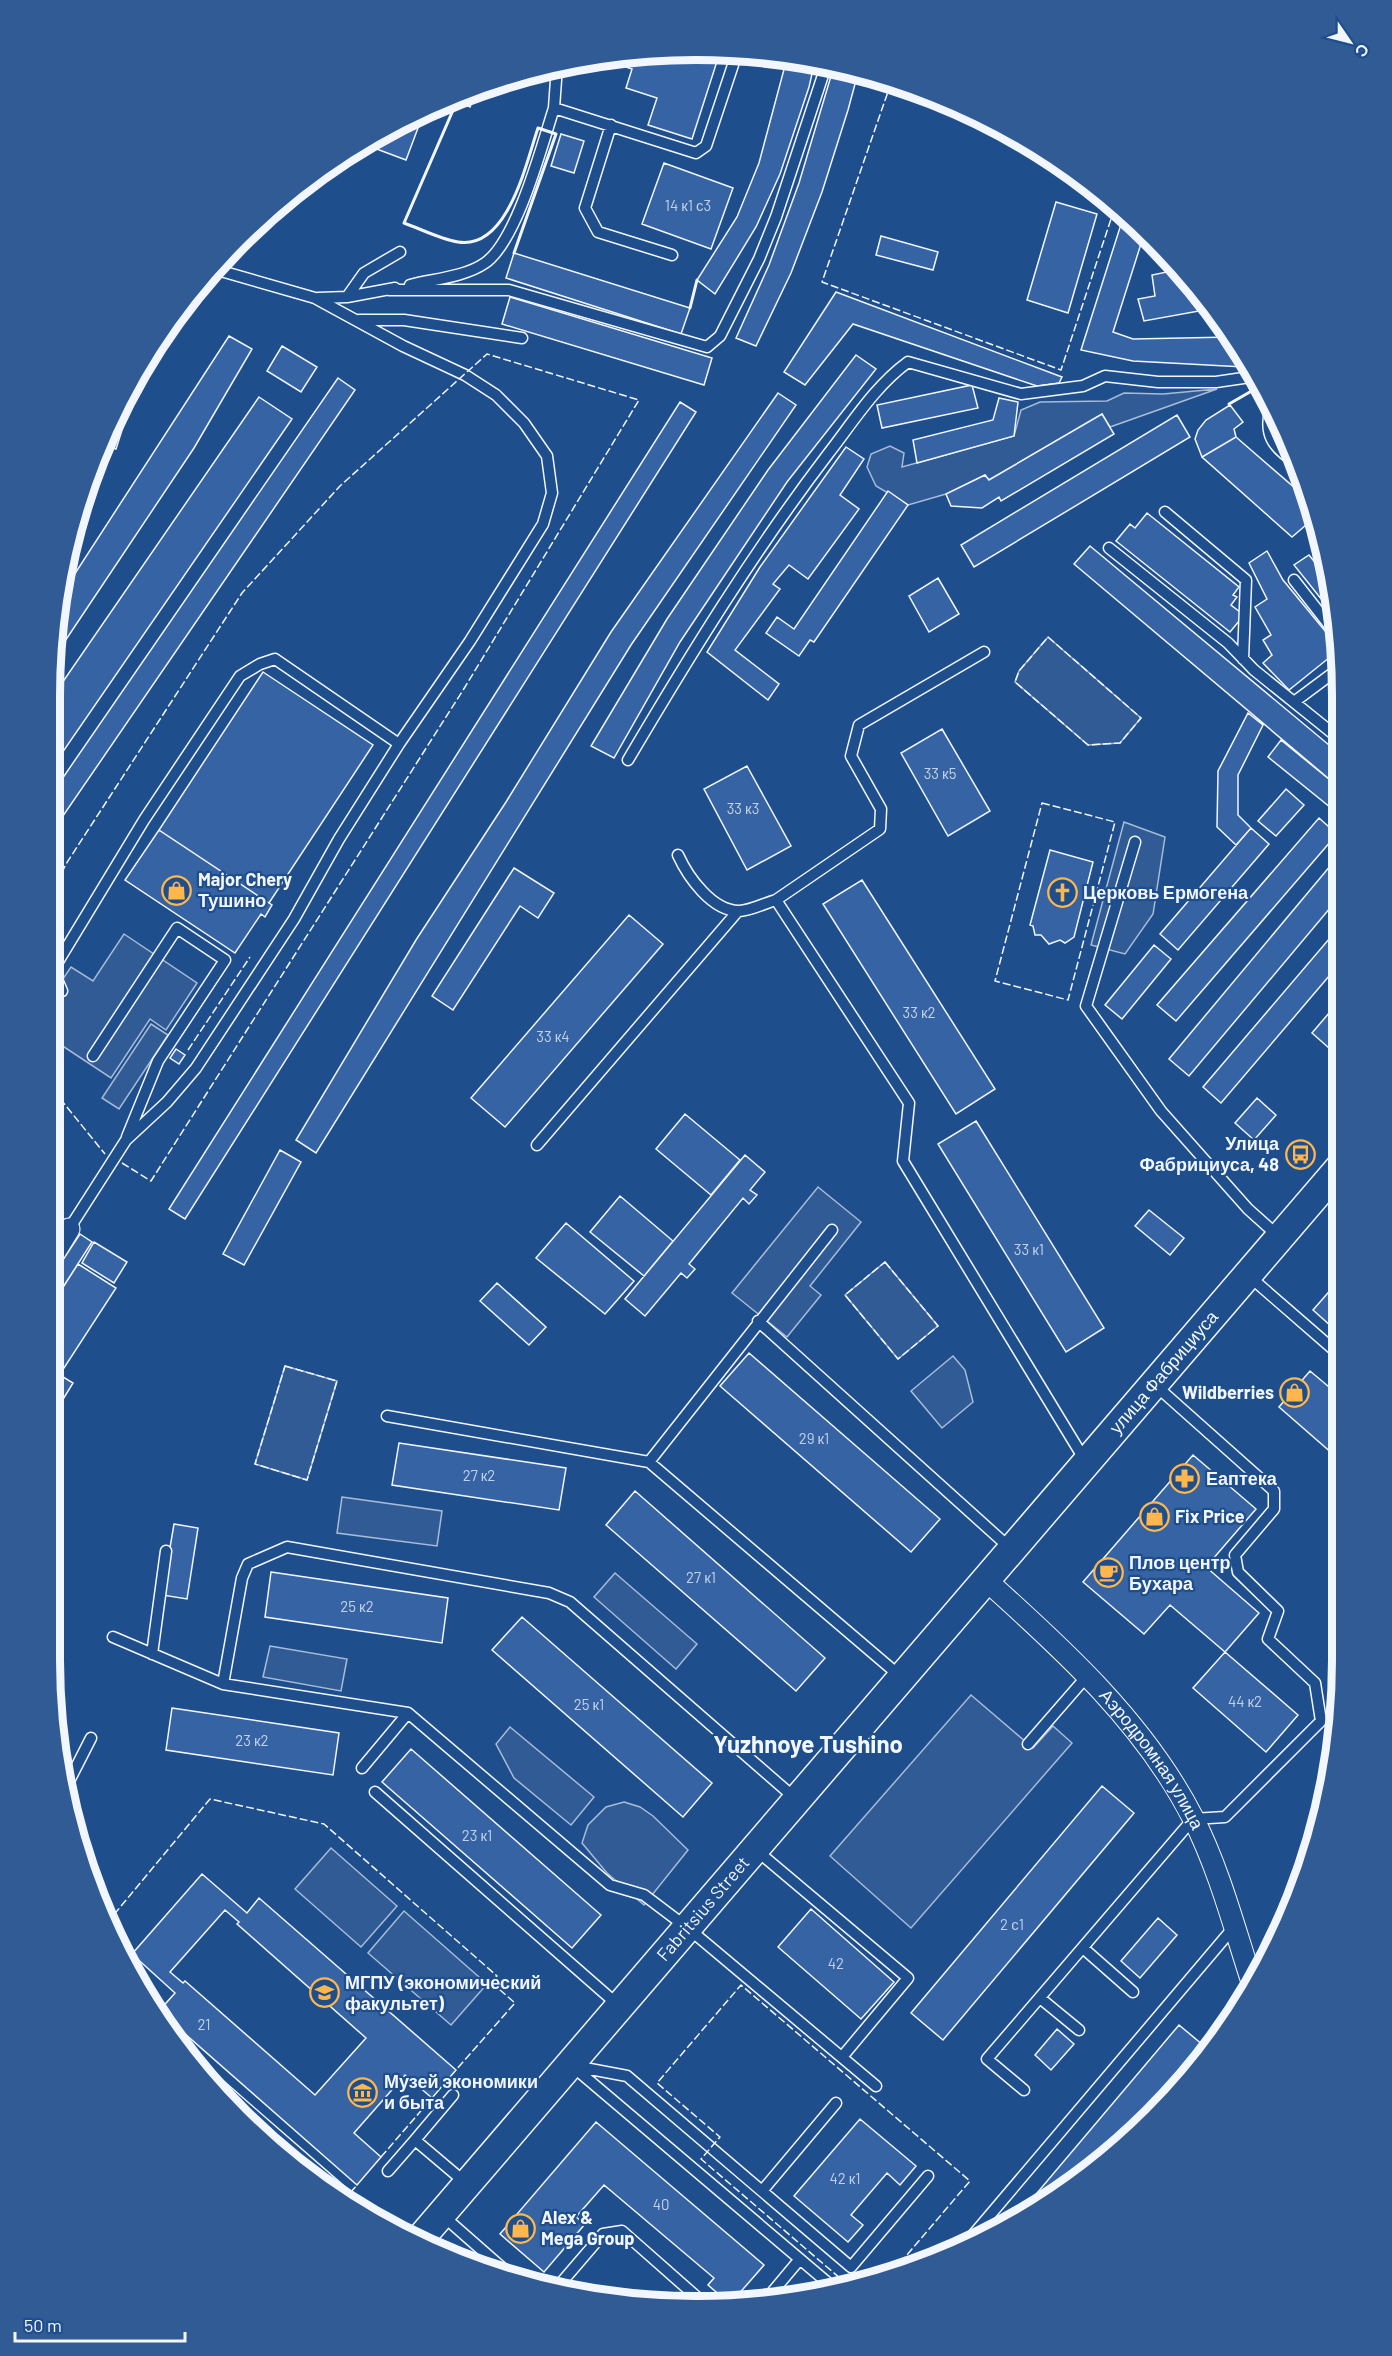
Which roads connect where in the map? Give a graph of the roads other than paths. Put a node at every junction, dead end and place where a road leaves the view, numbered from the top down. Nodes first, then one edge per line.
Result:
1 (735, 61) edge
2 (824, 73) edge
3 (556, 76) edge
4 (554, 108) junction
5 (611, 125) junction
6 (400, 252) dead end
7 (672, 255) dead end
8 (223, 272) edge
9 (389, 290) junction
10 (347, 297) junction
11 (315, 298) junction
12 (359, 320) junction
13 (522, 338) dead end
14 (1246, 377) edge
15 (1269, 421) edge
16 (1285, 455) edge
17 (1165, 512) dead end
18 (1109, 548) dead end
19 (1294, 580) dead end
20 (1328, 624) edge
21 (984, 652) dead end
22 (1243, 658) junction
23 (1331, 674) edge
24 (1294, 702) junction
25 (1332, 733) edge
26 (399, 744) junction
27 (628, 760) dead end
28 (1135, 842) dead end
29 (678, 855) dead end
30 (776, 900) junction
31 (738, 911) junction
32 (60, 958) edge
33 (60, 986) edge
34 (62, 991) dead end
35 (93, 1056) dead end
36 (126, 1140) junction
37 (537, 1145) dead end
38 (1332, 1177) edge
39 (69, 1229) joint
40 (832, 1230) dead end
41 (1281, 1238) junction
42 (60, 1244) edge
43 (1249, 1276) junction
44 (758, 1321) junction
45 (1332, 1348) edge
46 (1155, 1385) junction
47 (387, 1416) dead end
48 (649, 1462) junction
49 (1088, 1464) junction
50 (166, 1551) dead end
51 (1013, 1551) junction
52 (987, 1581) junction
53 (113, 1637) dead end
54 (152, 1654) junction
55 (1088, 1675) junction
56 (903, 1679) junction
57 (223, 1684) junction
58 (408, 1713) junction
59 (91, 1738) dead end
60 (1028, 1744) dead end
61 (362, 1768) dead end
62 (71, 1777) edge
63 (375, 1792) dead end
64 (799, 1801) junction
65 (1193, 1819) junction
66 (756, 1850) junction
67 (1234, 1927) junction
68 (689, 1929) junction
69 (1083, 1948) junction
70 (1249, 1974) edge
71 (1133, 1992) dead end
72 (1040, 1998) junction
73 (620, 2008) junction
74 (1078, 2030) dead end
75 (842, 2057) junction
76 (570, 2065) junction
77 (876, 2086) dead end
78 (1024, 2090) dead end
79 (453, 2095) dead end
80 (238, 2101) edge
81 (836, 2103) dead end
82 (415, 2139) junction
83 (388, 2171) dead end
84 (321, 2174) edge
85 (928, 2176) dead end
86 (467, 2185) junction
87 (762, 2191) junction
88 (442, 2214) junction
89 (977, 2230) edge
90 (424, 2234) edge
91 (800, 2259) junction
92 (498, 2264) edge
93 (562, 2282) edge
94 (827, 2282) edge
95 (773, 2292) edge
96 (695, 2296) edge

1 - 5 lane
2 - 9 lane
3 - 4 lane
4 - 5 lane
4 - 9 lane
5 - 7 lane
6 - 10 lane
8 - 11 lane
9 - 10 lane
10 - 11 lane
11 - 12 lane
12 - 13 lane
12 - 26 lane
14 - 27 lane
15 - 16 lane
17 - 22 lane
18 - 22 lane
19 - 20 lane
21 - 30 lane
22 - 24 lane
23 - 24 lane
24 - 25 lane
26 - 32 lane
26 - 36 lane
28 - 41 lane
29 - 31 lane
30 - 31 lane
30 - 49 lane
31 - 37 lane
33 - 34 lane
35 - 36 lane
36 - 39 lane
38 - 41 main road, улица Фабрициуса
39 - 42 street
40 - 44 lane
41 - 43 main road, улица Фабрициуса
43 - 45 lane
43 - 46 main road, улица Фабрициуса
44 - 48 lane
44 - 51 lane
46 - 49 main road, улица Фабрициуса
46 - 65 lane
47 - 48 lane
48 - 56 lane
49 - 51 main road, улица Фабрициуса
50 - 54 lane
51 - 52 main road, улица Фабрициуса
52 - 55 street, Аэродромная улица
52 - 56 main road, Fabritsius Street
53 - 54 lane
54 - 57 lane
55 - 60 lane
55 - 65 street, Аэродромная улица
56 - 64 main road, Fabritsius Street
57 - 58 lane
57 - 64 lane
58 - 61 lane
58 - 68 lane
59 - 62 lane
63 - 73 lane
64 - 66 main road, Fabritsius Street
65 - 67 street, Аэродромная улица
65 - 69 lane
66 - 68 main road, Fabritsius Street
66 - 75 lane
67 - 70 street, Аэродромная улица
67 - 89 lane
68 - 73 main road, Fabritsius Street
68 - 75 lane
69 - 71 lane
69 - 72 lane
72 - 74 lane
72 - 78 lane
73 - 76 main road, Fabritsius Street
75 - 77 lane
76 - 86 main road, Fabritsius Street
76 - 87 lane
76 - 91 lane
79 - 82 lane
80 - 84 lane
81 - 87 lane
82 - 83 lane
82 - 86 lane
85 - 87 lane
86 - 88 main road, Fabritsius Street
88 - 90 main road, Fabritsius Street
88 - 92 lane
91 - 94 lane
91 - 95 lane
93 - 96 lane

